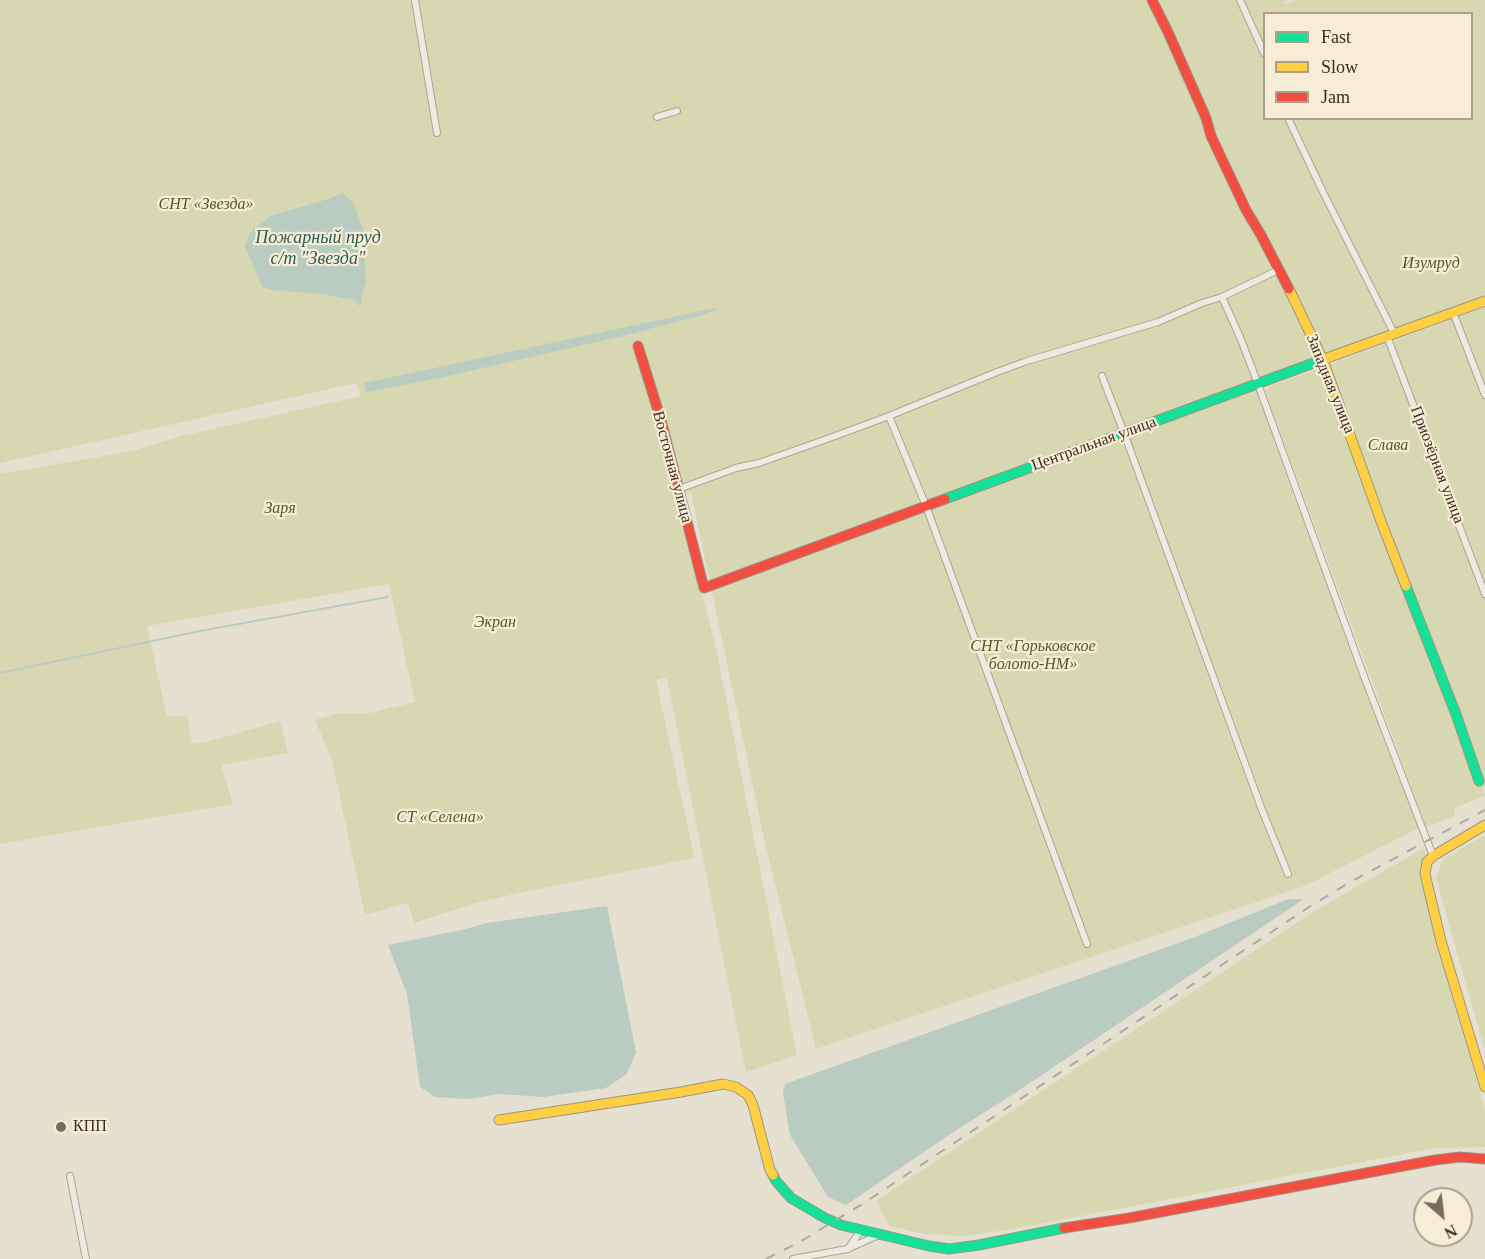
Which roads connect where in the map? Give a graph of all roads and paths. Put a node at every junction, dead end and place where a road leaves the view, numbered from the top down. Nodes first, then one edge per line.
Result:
1 (415, 0) edge
2 (1152, 0) edge
3 (1240, 0) edge
4 (1263, 51) edge
5 (677, 111) dead end
6 (657, 117) dead end
7 (1289, 120) edge
8 (437, 133) dead end
9 (1278, 270) junction
10 (1222, 297) junction
11 (1485, 301) edge
12 (1454, 312) junction
13 (1391, 335) junction
14 (638, 346) dead end
15 (1323, 360) junction
16 (1102, 376) dead end
17 (1258, 384) junction
18 (1485, 395) edge
19 (889, 416) junction
20 (1124, 433) junction
21 (678, 489) junction
22 (926, 506) junction
23 (704, 588) joint
24 (1485, 594) edge
25 (1479, 781) dead end
26 (1485, 825) edge
27 (1433, 855) junction
28 (1288, 874) dead end
29 (1087, 944) dead end
30 (1485, 1087) edge
31 (499, 1120) dead end
32 (1485, 1159) edge
33 (70, 1176) dead end
34 (861, 1230) junction
35 (881, 1234) junction
36 (847, 1249) junction
37 (86, 1259) edge
38 (793, 1259) edge

1 - 8 street
2 - 9 street, Западная улица
3 - 4 street
5 - 6 street
7 - 13 street, Приозёрная улица
9 - 10 street
9 - 15 street, Западная улица
10 - 17 street
10 - 19 street
11 - 12 street, Центральная улица
12 - 13 street, Центральная улица
12 - 18 street
13 - 15 street, Центральная улица
13 - 24 street, Приозёрная улица
14 - 21 street, Восточная улица
15 - 17 street, Центральная улица
15 - 25 street, Западная улица
16 - 20 street
17 - 20 street, Центральная улица
17 - 27 street
19 - 21 street
19 - 22 street
20 - 22 street, Центральная улица
20 - 28 street
21 - 23 street, Восточная улица
22 - 23 street, Центральная улица
22 - 29 street
26 - 27 street
27 - 30 street
31 - 34 street
32 - 35 street
33 - 37 street
34 - 35 street
34 - 36 street
35 - 36 street
36 - 38 street

